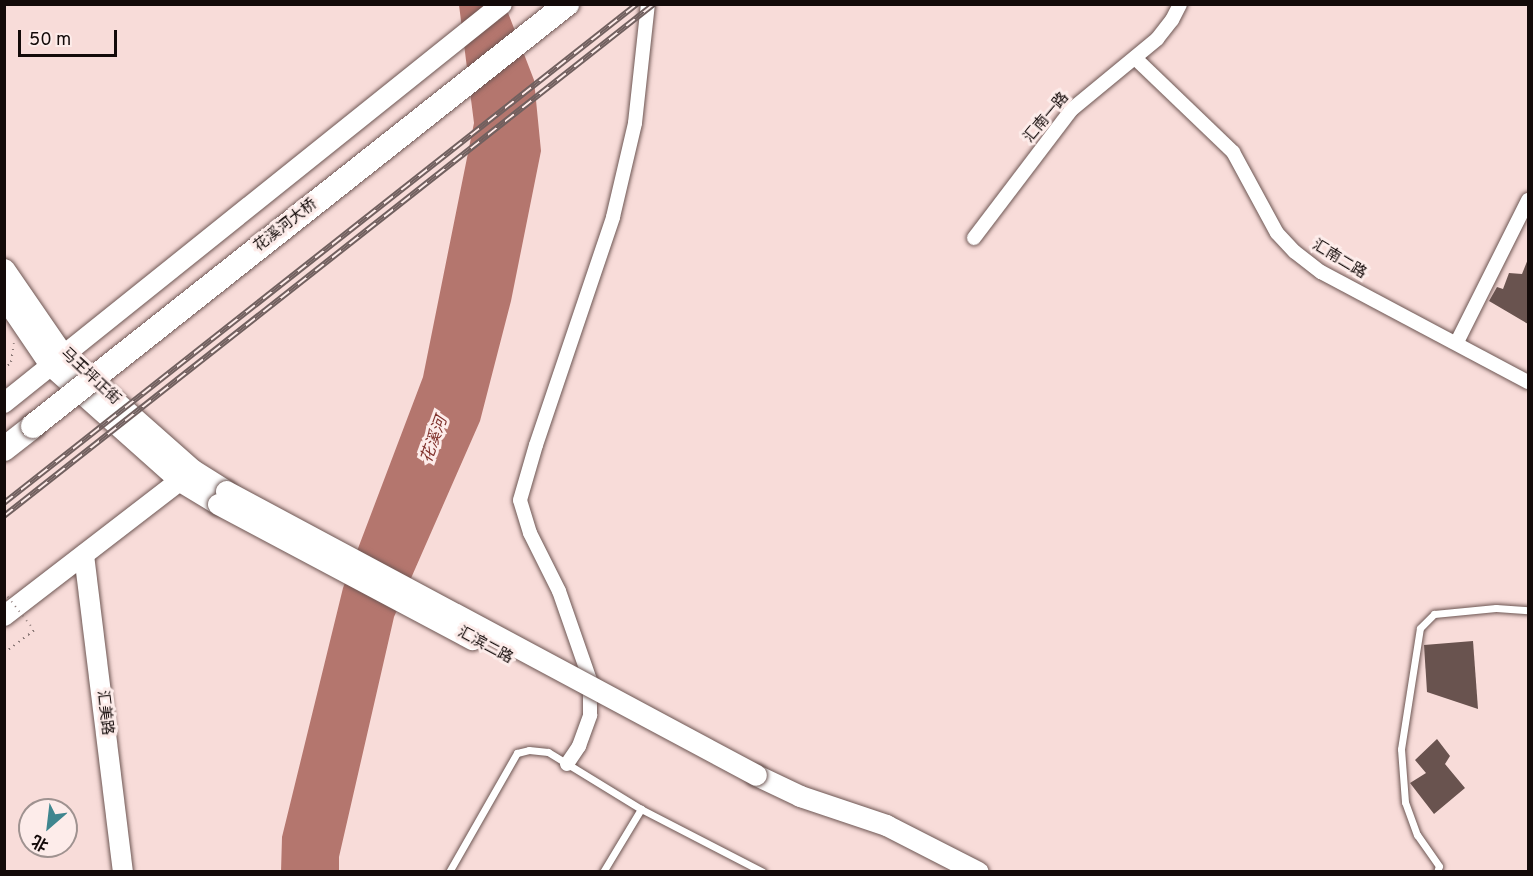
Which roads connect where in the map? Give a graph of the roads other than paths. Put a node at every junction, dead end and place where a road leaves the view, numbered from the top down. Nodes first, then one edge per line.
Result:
1 (502, 4) edge
2 (545, 4) edge
3 (567, 4) edge
4 (648, 4) edge
5 (1179, 4) edge
6 (1135, 58) junction
7 (1528, 201) edge
8 (974, 238) dead end
9 (4, 268) edge
10 (4, 297) edge
11 (1457, 342) junction
12 (57, 360) junction
13 (1528, 382) edge
14 (20, 414) edge
15 (4, 429) edge
16 (4, 448) edge
17 (187, 475) junction
18 (84, 555) junction
19 (1528, 610) edge
20 (4, 616) edge
21 (567, 764) junction
22 (642, 809) junction
23 (918, 846) junction
24 (123, 872) edge
25 (449, 872) edge
26 (603, 872) edge
27 (764, 872) edge
28 (953, 872) edge
29 (978, 872) edge
30 (1437, 872) edge

1 - 12 main road
2 - 14 highway, 花溪河大桥
3 - 14 highway, 花溪河大桥, bridge
4 - 21 street
5 - 6 street, 汇南一路
6 - 8 street, 汇南一路
6 - 11 street, 汇南二路
7 - 11 street
9 - 12 main road, 马王坪正街
10 - 12 main road, 马王坪正街
11 - 13 street, 汇南二路
12 - 14 main road
12 - 17 main road, 马王坪正街
14 - 15 highway
14 - 16 highway, 花溪河大桥
17 - 18 main road
17 - 23 main road, 汇滨二路, bridge
18 - 20 main road
18 - 24 main road, 汇美路
19 - 30 lane
21 - 22 lane
21 - 25 lane
22 - 26 lane
22 - 27 lane
23 - 28 main road, 汇滨二路
23 - 29 main road, 汇滨二路

